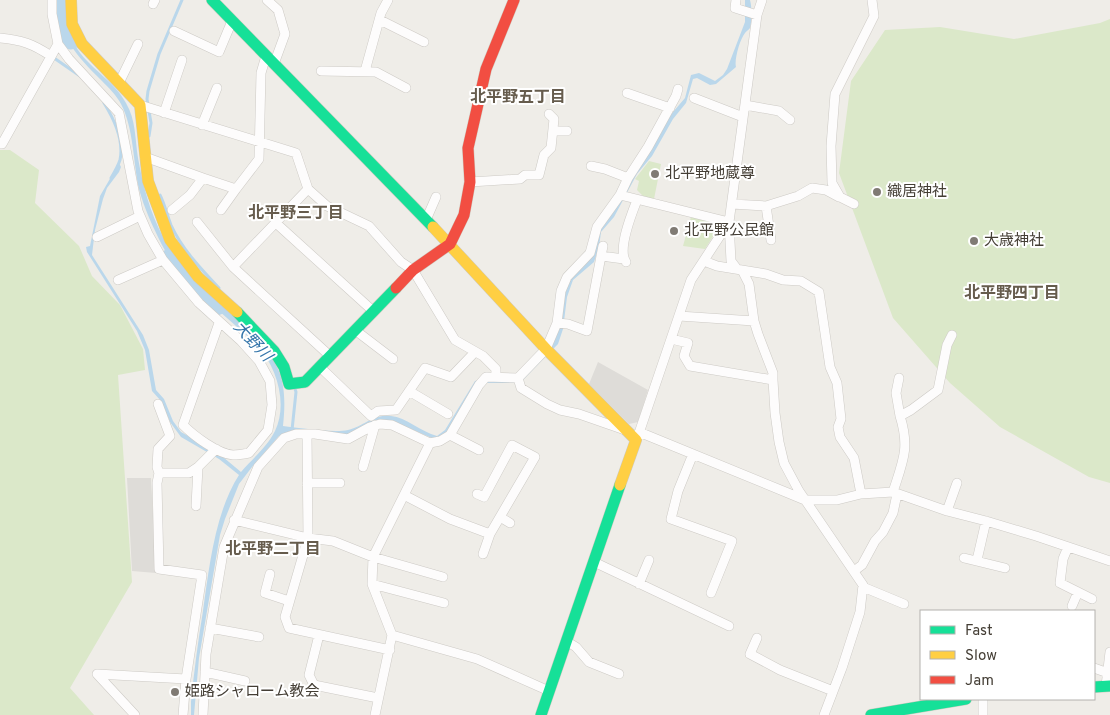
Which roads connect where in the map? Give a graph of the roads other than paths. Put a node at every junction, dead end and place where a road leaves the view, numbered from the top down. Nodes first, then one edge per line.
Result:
1 (52, 0) edge
2 (71, 0) edge
3 (212, 0) edge
4 (267, 0) edge
5 (388, 0) edge
6 (514, 0) edge
7 (762, 0) edge
8 (864, 0) edge
9 (871, 0) edge
10 (736, 4) edge
11 (757, 15) junction
12 (380, 20) junction
13 (232, 21) junction
14 (174, 31) dead end
15 (0, 38) edge
16 (424, 42) dead end
17 (58, 44) junction
18 (138, 44) dead end
19 (51, 56) junction
20 (182, 60) dead end
21 (270, 60) junction
22 (365, 71) junction
23 (321, 72) dead end
24 (119, 83) junction
25 (217, 88) dead end
26 (406, 88) dead end
27 (678, 89) dead end
28 (627, 93) dead end
29 (694, 98) dead end
30 (140, 105) junction
31 (745, 105) junction
32 (670, 108) junction
33 (164, 113) junction
34 (549, 114) dead end
35 (743, 117) junction
36 (790, 120) dead end
37 (202, 124) junction
38 (552, 130) junction
39 (567, 131) dead end
40 (259, 142) junction
41 (0, 144) edge
42 (145, 157) junction
43 (591, 166) dead end
44 (203, 178) junction
45 (628, 178) junction
46 (470, 182) junction
47 (236, 189) junction
48 (308, 189) junction
49 (436, 197) dead end
50 (840, 197) junction
51 (629, 198) junction
52 (732, 204) junction
53 (854, 204) dead end
54 (766, 206) junction
55 (172, 210) dead end
56 (221, 210) dead end
57 (140, 216) junction
58 (426, 220) junction
59 (197, 222) dead end
60 (729, 222) junction
61 (276, 224) junction
62 (97, 237) dead end
63 (771, 240) dead end
64 (450, 244) junction
65 (604, 246) dead end
66 (601, 256) junction
67 (163, 260) junction
68 (704, 261) junction
69 (233, 267) junction
70 (739, 269) junction
71 (413, 270) junction
72 (118, 280) dead end
73 (373, 311) junction
74 (679, 316) junction
75 (754, 322) junction
76 (219, 323) junction
77 (557, 323) junction
78 (355, 330) junction
79 (952, 335) dead end
80 (671, 339) junction
81 (475, 352) junction
82 (549, 352) junction
83 (330, 356) junction
84 (393, 359) dead end
85 (320, 367) junction
86 (496, 377) junction
87 (518, 378) junction
88 (899, 378) dead end
89 (773, 380) junction
90 (409, 391) junction
91 (158, 404) dead end
92 (448, 414) dead end
93 (900, 416) junction
94 (375, 425) junction
95 (625, 430) junction
96 (307, 434) junction
97 (450, 435) junction
98 (638, 436) junction
99 (430, 443) junction
100 (479, 450) dead end
101 (213, 452) junction
102 (249, 453) junction
103 (694, 454) junction
104 (198, 467) junction
105 (258, 467) junction
106 (363, 467) dead end
107 (159, 473) junction
108 (307, 483) junction
109 (340, 483) dead end
110 (957, 483) dead end
111 (895, 493) junction
112 (477, 494) dead end
113 (861, 494) junction
114 (404, 495) junction
115 (805, 500) junction
116 (196, 506) dead end
117 (947, 511) junction
118 (500, 517) junction
119 (234, 520) junction
120 (986, 521) junction
121 (510, 523) dead end
122 (490, 534) junction
123 (308, 538) junction
124 (1068, 547) junction
125 (483, 554) dead end
126 (373, 557) junction
127 (964, 558) dead end
128 (649, 560) dead end
129 (977, 560) junction
130 (1110, 561) edge
131 (594, 562) junction
132 (1005, 568) dead end
133 (854, 571) junction
134 (267, 576) dead end
135 (443, 577) dead end
136 (372, 584) junction
137 (639, 584) junction
138 (863, 587) junction
139 (1078, 592) junction
140 (711, 593) dead end
141 (1092, 599) dead end
142 (289, 601) junction
143 (444, 602) dead end
144 (904, 604) dead end
145 (1072, 606) dead end
146 (729, 626) dead end
147 (210, 628) junction
148 (319, 635) junction
149 (392, 635) junction
150 (259, 636) dead end
151 (758, 638) dead end
152 (566, 641) junction
153 (390, 650) junction
154 (1110, 652) edge
155 (1095, 668) edge
156 (205, 672) junction
157 (1108, 673) junction
158 (619, 674) dead end
159 (186, 679) junction
160 (246, 681) dead end
161 (1108, 686) edge
162 (1095, 687) edge
163 (549, 691) junction
164 (833, 692) junction
165 (378, 698) junction
166 (960, 700) edge
167 (982, 700) edge
168 (204, 714) edge
169 (134, 715) edge
170 (183, 715) edge
171 (375, 715) edge
172 (541, 715) edge
173 (824, 715) edge
174 (872, 715) edge
175 (984, 715) edge

1 - 17 street
2 - 24 street
3 - 13 street
4 - 21 street
5 - 12 street
6 - 46 street
7 - 11 street
8 - 9 street
9 - 50 street
10 - 11 street
11 - 31 street
12 - 16 street
12 - 22 street
13 - 14 street
13 - 21 street
15 - 19 street
17 - 19 street
17 - 57 street
18 - 24 street
19 - 41 street
20 - 33 street
21 - 40 street
21 - 58 street
22 - 23 street
22 - 26 street
24 - 30 street
25 - 37 street
27 - 32 street
28 - 32 street
29 - 35 street
30 - 33 street
30 - 42 street
31 - 35 street
31 - 36 street
32 - 45 street
33 - 37 street
34 - 38 street
35 - 52 street
37 - 40 street
38 - 39 street
38 - 46 street
40 - 47 street
40 - 48 street
42 - 44 street
42 - 85 street
43 - 45 street
44 - 47 street
44 - 55 street
45 - 51 street
46 - 64 street
47 - 56 street
48 - 61 street
48 - 71 street
49 - 58 street
50 - 53 street
50 - 54 street
51 - 60 street
51 - 66 street
51 - 77 street
52 - 54 street
52 - 60 street
54 - 63 street
57 - 62 street
57 - 67 street
58 - 64 street
59 - 69 street
60 - 68 street
60 - 70 street
61 - 69 street
61 - 73 street
64 - 71 street
64 - 82 street
65 - 66 street
66 - 77 street
67 - 72 street
67 - 76 street
68 - 70 street
68 - 74 street
69 - 83 street
70 - 75 street
70 - 113 street
71 - 73 street
71 - 81 street
73 - 78 street
74 - 75 street
74 - 80 street
75 - 89 street
76 - 101 street
76 - 102 street
77 - 82 street
78 - 83 street
78 - 84 street
79 - 93 street
80 - 89 street
80 - 98 street
81 - 86 street
81 - 90 street
82 - 87 street
82 - 95 street
83 - 85 street
85 - 90 street
86 - 87 street
86 - 97 street
87 - 95 street
88 - 93 street
89 - 115 street
90 - 92 street
91 - 107 street
93 - 111 street
94 - 96 street
94 - 99 street
94 - 106 street
95 - 98 street
96 - 105 street
96 - 108 street
97 - 99 street
97 - 100 street
98 - 103 street
98 - 131 street
99 - 114 street
101 - 102 street
101 - 104 street
102 - 105 street
103 - 115 street
103 - 140 street
104 - 107 street
104 - 116 street
105 - 119 street
107 - 159 street
108 - 109 street
108 - 123 street
110 - 117 street
111 - 113 street
111 - 117 street
111 - 133 street
112 - 118 street
113 - 115 street
114 - 122 street
114 - 126 street
115 - 133 street
117 - 120 street
118 - 121 street
118 - 122 street
119 - 123 street
119 - 147 street
120 - 124 street
120 - 129 street
122 - 125 street
123 - 126 street
123 - 142 street
124 - 130 street
124 - 139 street
126 - 135 street
126 - 136 street
127 - 129 street
128 - 137 street
129 - 132 street
131 - 137 street
131 - 152 street
133 - 138 street
134 - 142 street
136 - 143 street
136 - 149 street
137 - 146 street
138 - 144 street
138 - 164 street
139 - 141 street
139 - 145 street
142 - 148 street
147 - 150 street
147 - 156 street
148 - 153 street
148 - 165 street
149 - 153 street
149 - 163 street
151 - 164 street
152 - 158 street
152 - 163 street
153 - 165 street
154 - 157 street
155 - 157 street
156 - 160 street
156 - 168 street
157 - 161 street
159 - 169 street
159 - 170 street
161 - 162 street
163 - 172 street
164 - 173 street
165 - 171 street
166 - 174 street
167 - 175 street

